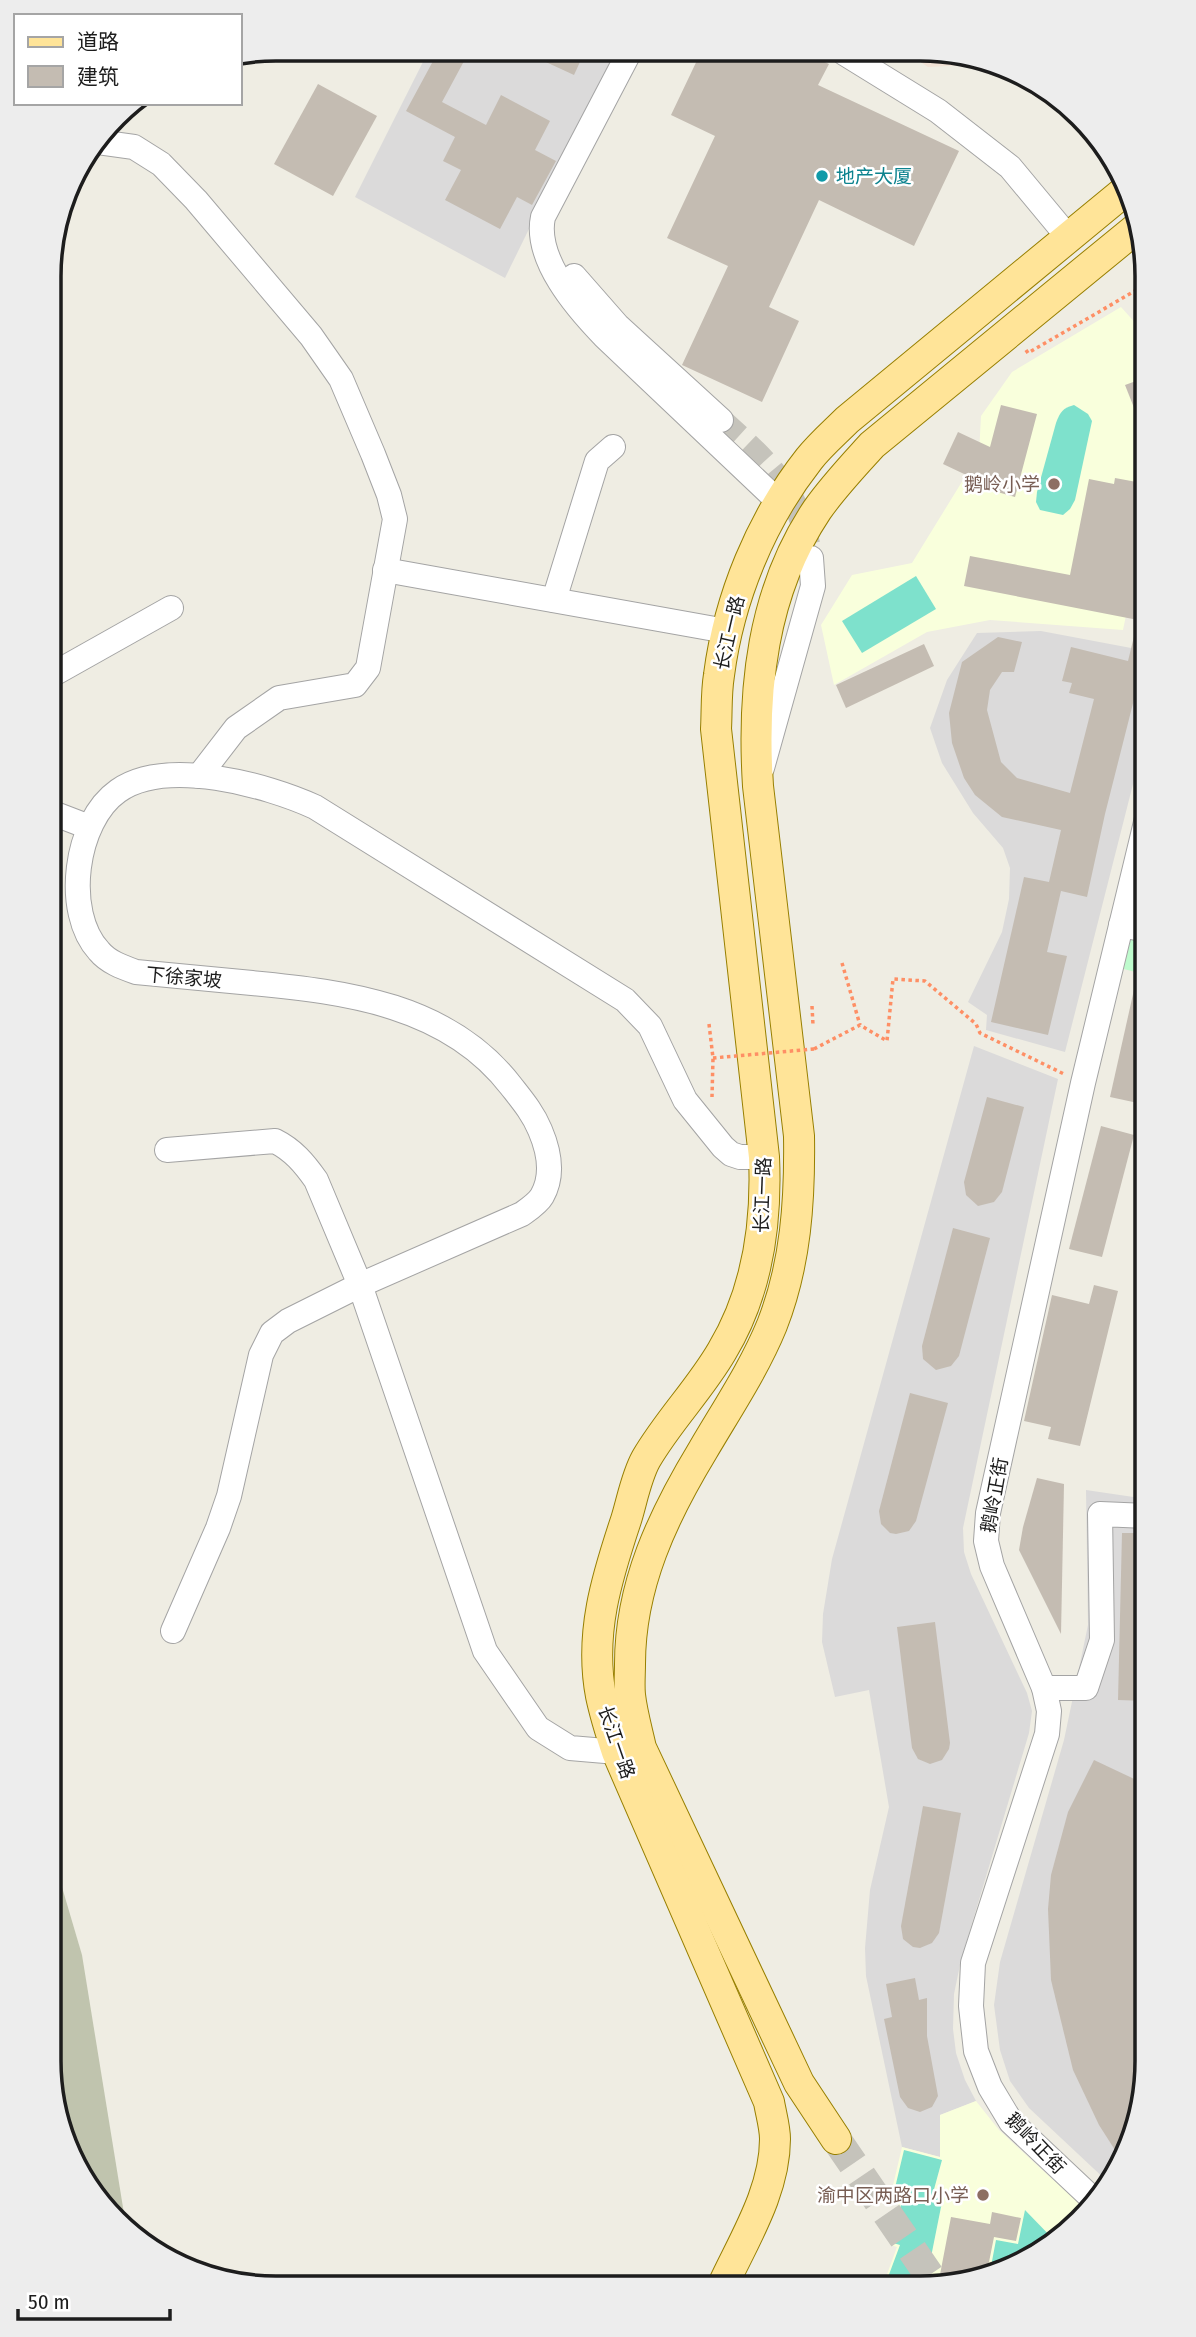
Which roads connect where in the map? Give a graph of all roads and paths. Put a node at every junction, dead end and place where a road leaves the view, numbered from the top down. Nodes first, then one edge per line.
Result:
1 (625, 61) edge
2 (858, 61) edge
3 (107, 143) edge
4 (1119, 196) edge
5 (1130, 234) edge
6 (1069, 238) junction
7 (544, 248) junction
8 (1135, 291) edge
9 (1010, 333) junction
10 (721, 420) tunnel mouth
11 (612, 447) dead end
12 (780, 503) junction
13 (811, 558) tunnel mouth
14 (385, 570) junction
15 (554, 600) junction
16 (171, 608) dead end
17 (726, 631) junction
18 (62, 669) edge
19 (199, 776) junction
20 (758, 786) junction
21 (62, 816) edge
22 (89, 827) junction
23 (1135, 869) edge
24 (1121, 925) junction
25 (1135, 928) edge
26 (842, 963) dead end
27 (709, 1024) dead end
28 (860, 1025) junction
29 (713, 1058) junction
30 (1083, 1083) junction
31 (712, 1097) dead end
32 (167, 1150) dead end
33 (764, 1157) junction
34 (360, 1285) junction
35 (1134, 1515) edge
36 (173, 1631) dead end
37 (1044, 1688) junction
38 (617, 1752) junction
39 (775, 2137) junction
40 (1088, 2194) edge
41 (727, 2276) edge

1 - 7 street
2 - 6 street
3 - 14 street
4 - 6 main road, 长江一路
5 - 9 main road, 长江一路
6 - 12 main road, 长江一路
7 - 10 street
7 - 12 street
8 - 9 path
9 - 20 main road, 长江一路
11 - 15 street
12 - 17 main road, 长江一路
13 - 20 street
14 - 15 street
14 - 19 street
15 - 17 street
16 - 18 street
17 - 33 main road, 长江一路
19 - 22 street, 下徐家坡
19 - 33 street, 下徐家坡
20 - 39 main road, 长江一路
21 - 22 street
22 - 34 street, 下徐家坡
23 - 24 street, 鹅岭正街
24 - 25 street
24 - 30 street, 鹅岭正街
26 - 28 path
27 - 29 path
28 - 29 path, bridge
28 - 30 path
29 - 31 path
30 - 37 street, 鹅岭正街
32 - 34 street
33 - 38 main road, 长江一路
34 - 36 street, 下徐家坡
34 - 38 street
35 - 37 street
37 - 40 street, 鹅岭正街
38 - 39 main road, 长江一路
39 - 41 main road, 长江一路

